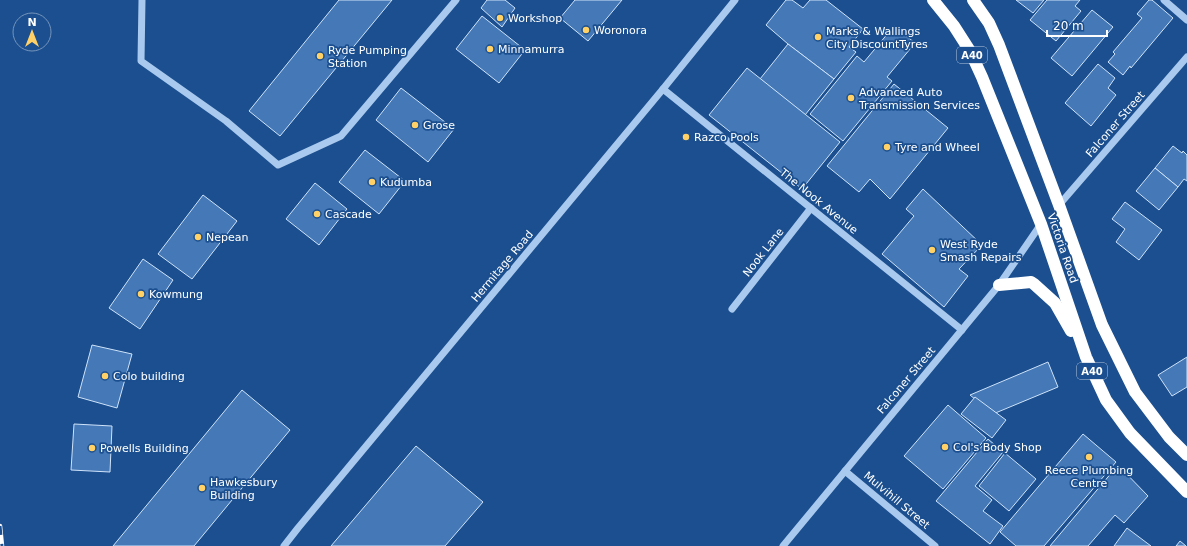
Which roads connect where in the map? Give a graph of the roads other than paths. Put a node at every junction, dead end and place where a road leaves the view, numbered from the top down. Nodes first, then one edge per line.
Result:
1 (142, 0) edge
2 (456, 0) edge
3 (735, 0) edge
4 (933, 0) edge
5 (974, 0) edge
6 (1164, 0) edge
7 (1187, 20) edge
8 (1187, 57) edge
9 (663, 90) junction
10 (1059, 205) junction
11 (811, 208) junction
12 (1041, 224) junction
13 (999, 285) junction
14 (732, 309) dead end
15 (962, 330) junction
16 (1086, 357) junction
17 (1187, 455) edge
18 (845, 471) junction
19 (1187, 492) edge
20 (284, 546) edge
21 (783, 546) edge
22 (936, 546) edge

1 - 2 street
3 - 9 street, Hermitage Road
4 - 12 highway, Victoria Road / A40
5 - 10 highway, Victoria Road / A40
6 - 7 street
8 - 10 street, Falconer Street
9 - 11 street, The Nook Avenue
9 - 20 street, Hermitage Road
10 - 17 highway, Victoria Road / A40
11 - 14 street, Nook Lane
11 - 15 street, The Nook Avenue
12 - 13 street, Falconer Street
12 - 16 highway, Victoria Road / A40
13 - 15 street, Falconer Street
13 - 16 highway
15 - 18 street, Falconer Street
16 - 19 highway, Victoria Road / A40
18 - 21 street, Falconer Street
18 - 22 street, Mulvihill Street

